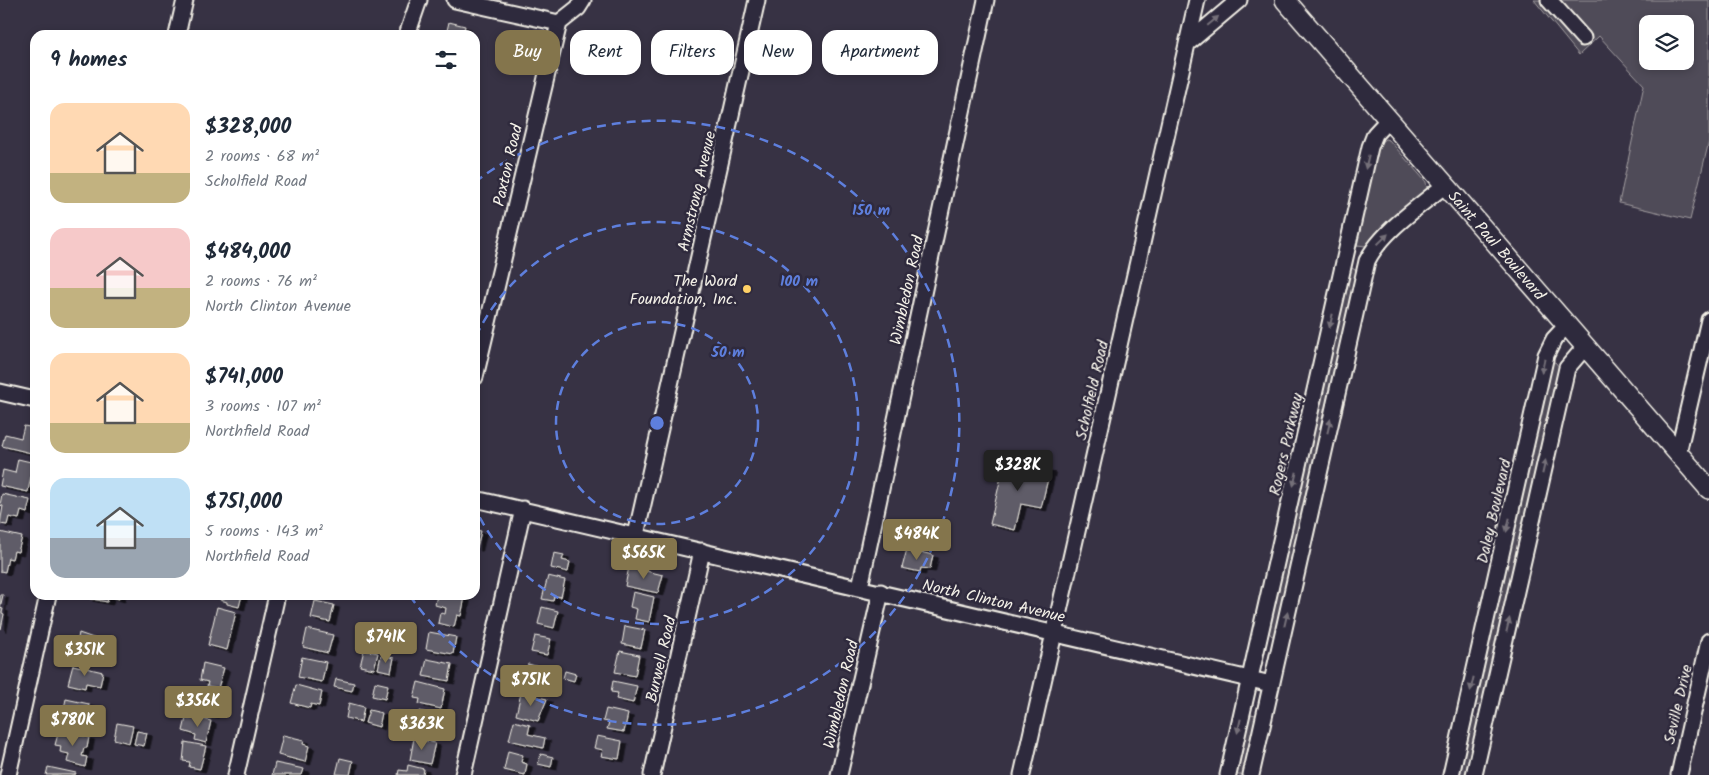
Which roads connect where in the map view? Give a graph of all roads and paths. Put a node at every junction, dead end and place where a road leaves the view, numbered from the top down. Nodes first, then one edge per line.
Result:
1 (185, 0) edge
2 (419, 0) edge
3 (456, 0) edge
4 (583, 0) edge
5 (757, 0) edge
6 (986, 0) edge
7 (1198, 0) edge
8 (1239, 0) edge
9 (1285, 0) edge
10 (1549, 0) edge
11 (558, 23) junction
12 (178, 30) edge
13 (409, 30) edge
14 (1583, 38) dead end
15 (1188, 43) junction
16 (1388, 120) junction
17 (1445, 185) junction
18 (1346, 256) junction
19 (1367, 261) junction
20 (1709, 320) edge
21 (1567, 325) junction
22 (1585, 347) junction
23 (480, 356) edge
24 (0, 392) edge
25 (30, 399) edge
26 (1678, 453) junction
27 (1709, 489) edge
28 (480, 500) edge
29 (523, 509) junction
30 (636, 535) junction
31 (702, 551) junction
32 (860, 587) junction
33 (881, 592) junction
34 (47, 600) edge
35 (275, 600) edge
36 (1054, 632) junction
37 (1259, 640) junction
38 (1709, 641) edge
39 (1280, 645) junction
40 (1250, 679) junction
41 (1271, 684) junction
42 (1466, 710) junction
43 (1487, 715) junction
44 (8, 775) edge
45 (236, 775) edge
46 (463, 775) edge
47 (652, 775) edge
48 (840, 775) edge
49 (1022, 775) edge
50 (1228, 775) edge
51 (1251, 775) edge
52 (1451, 775) edge
53 (1474, 775) edge
54 (1679, 775) edge

1 - 12 street
2 - 13 street
3 - 11 street
4 - 11 street
5 - 30 street, Armstrong Avenue
6 - 32 street, Wimbledon Road
7 - 15 street, Scholfield Road
15 -> 8 street
9 - 16 main road, Saint Paul Boulevard
10 - 14 street
11 - 23 street, Paxton Road
15 - 36 street, Scholfield Road
16 - 17 main road, Saint Paul Boulevard
16 -> 18 street, Rogers Parkway
19 -> 17 street
17 - 21 main road, Saint Paul Boulevard
18 - 19 street
18 -> 37 street, Rogers Parkway
39 -> 19 street
20 - 26 street
21 - 22 main road, Saint Paul Boulevard
21 -> 42 street, Daley Boulevard
22 - 26 main road, Saint Paul Boulevard
43 -> 22 street
24 - 25 street
26 - 27 main road, Saint Paul Boulevard
28 - 29 street, North Clinton Avenue
29 - 30 street, North Clinton Avenue
29 - 46 street
30 - 31 street, North Clinton Avenue
31 - 32 street, North Clinton Avenue
31 - 47 street, Burwell Road
32 - 33 street, North Clinton Avenue
33 - 36 street, North Clinton Avenue
33 - 48 street, Wimbledon Road
34 - 44 street
35 - 45 street
36 - 40 street, North Clinton Avenue
36 - 49 street, Scholfield Road
37 - 39 street
37 - 40 street, Rogers Parkway
38 - 54 street, Seville Drive
39 - 41 street
40 - 41 street, North Clinton Avenue
40 -> 50 street, Rogers Parkway
41 - 51 street
42 - 43 street
42 - 52 street, Daley Boulevard
43 - 53 street

